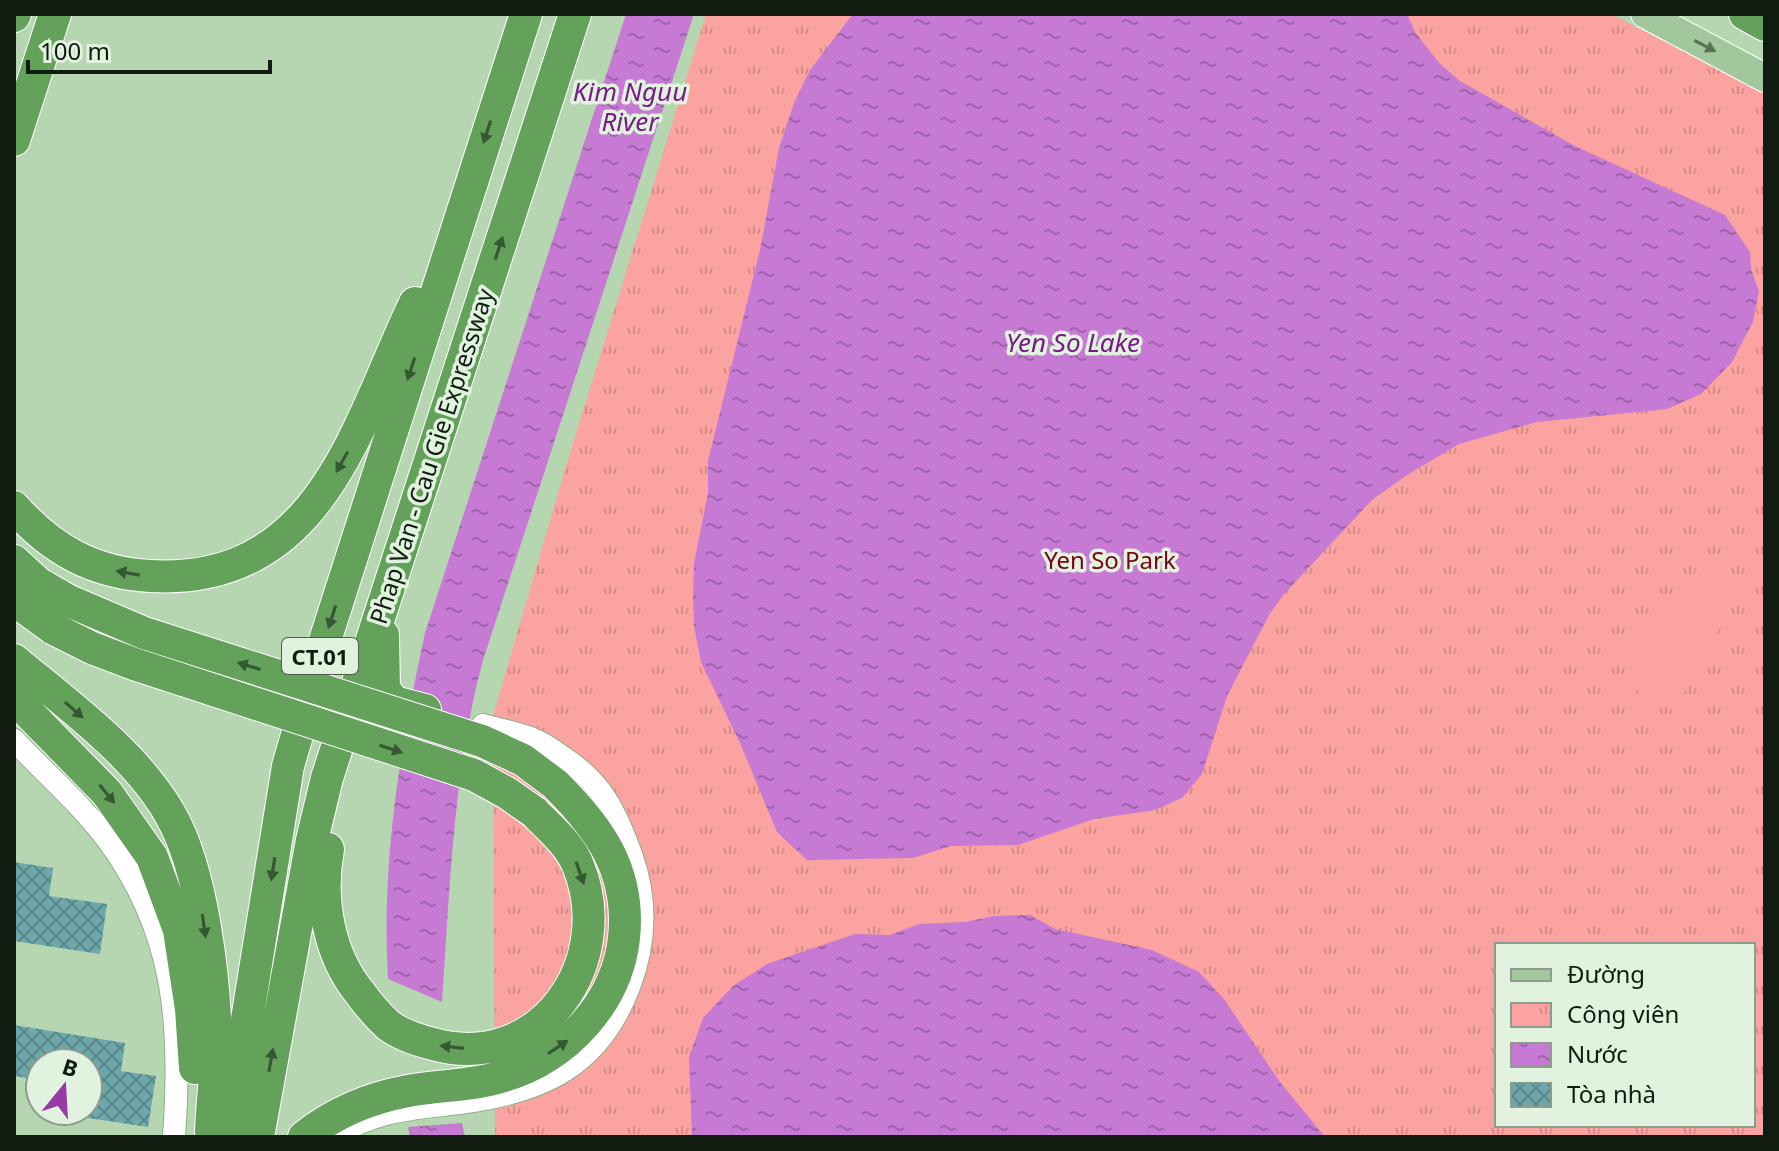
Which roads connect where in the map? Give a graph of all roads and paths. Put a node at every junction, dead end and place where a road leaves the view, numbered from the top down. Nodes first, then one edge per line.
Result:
1 (55, 14) edge
2 (520, 14) edge
3 (526, 14) edge
4 (575, 14) edge
5 (1645, 14) edge
6 (1745, 14) edge
7 (1765, 25) edge
8 (505, 75) junction
9 (1765, 78) edge
10 (14, 140) edge
11 (469, 188) junction
12 (14, 507) edge
13 (14, 561) edge
14 (397, 561) junction
15 (14, 600) edge
16 (61, 615) junction
17 (383, 635) junction
18 (14, 660) edge
19 (14, 698) edge
20 (477, 724) joint
21 (16, 745) edge
22 (174, 1137) edge
23 (198, 1137) edge
24 (211, 1137) edge
25 (228, 1137) edge
26 (258, 1137) edge
27 (304, 1137) edge
28 (333, 1137) edge

1 - 10 highway
2 - 8 highway
3 - 8 highway, Phap Van - Cau Gie Expressway / CT.01
14 -> 4 highway, Phap Van - Cau Gie Expressway / CT.01
5 -> 9 main road
6 - 7 highway
8 -> 11 highway, Phap Van - Cau Gie Expressway / CT.01
11 -> 12 highway
11 -> 25 highway, Phap Van - Cau Gie Expressway / CT.01
13 - 16 highway
14 - 17 highway
26 -> 14 highway, Phap Van - Cau Gie Expressway / CT.01
15 - 16 highway
16 -> 17 highway, bridge
27 -> 16 highway, bridge
17 - 20 highway
18 -> 24 highway
19 -> 23 highway
20 - 28 street
21 - 22 street

